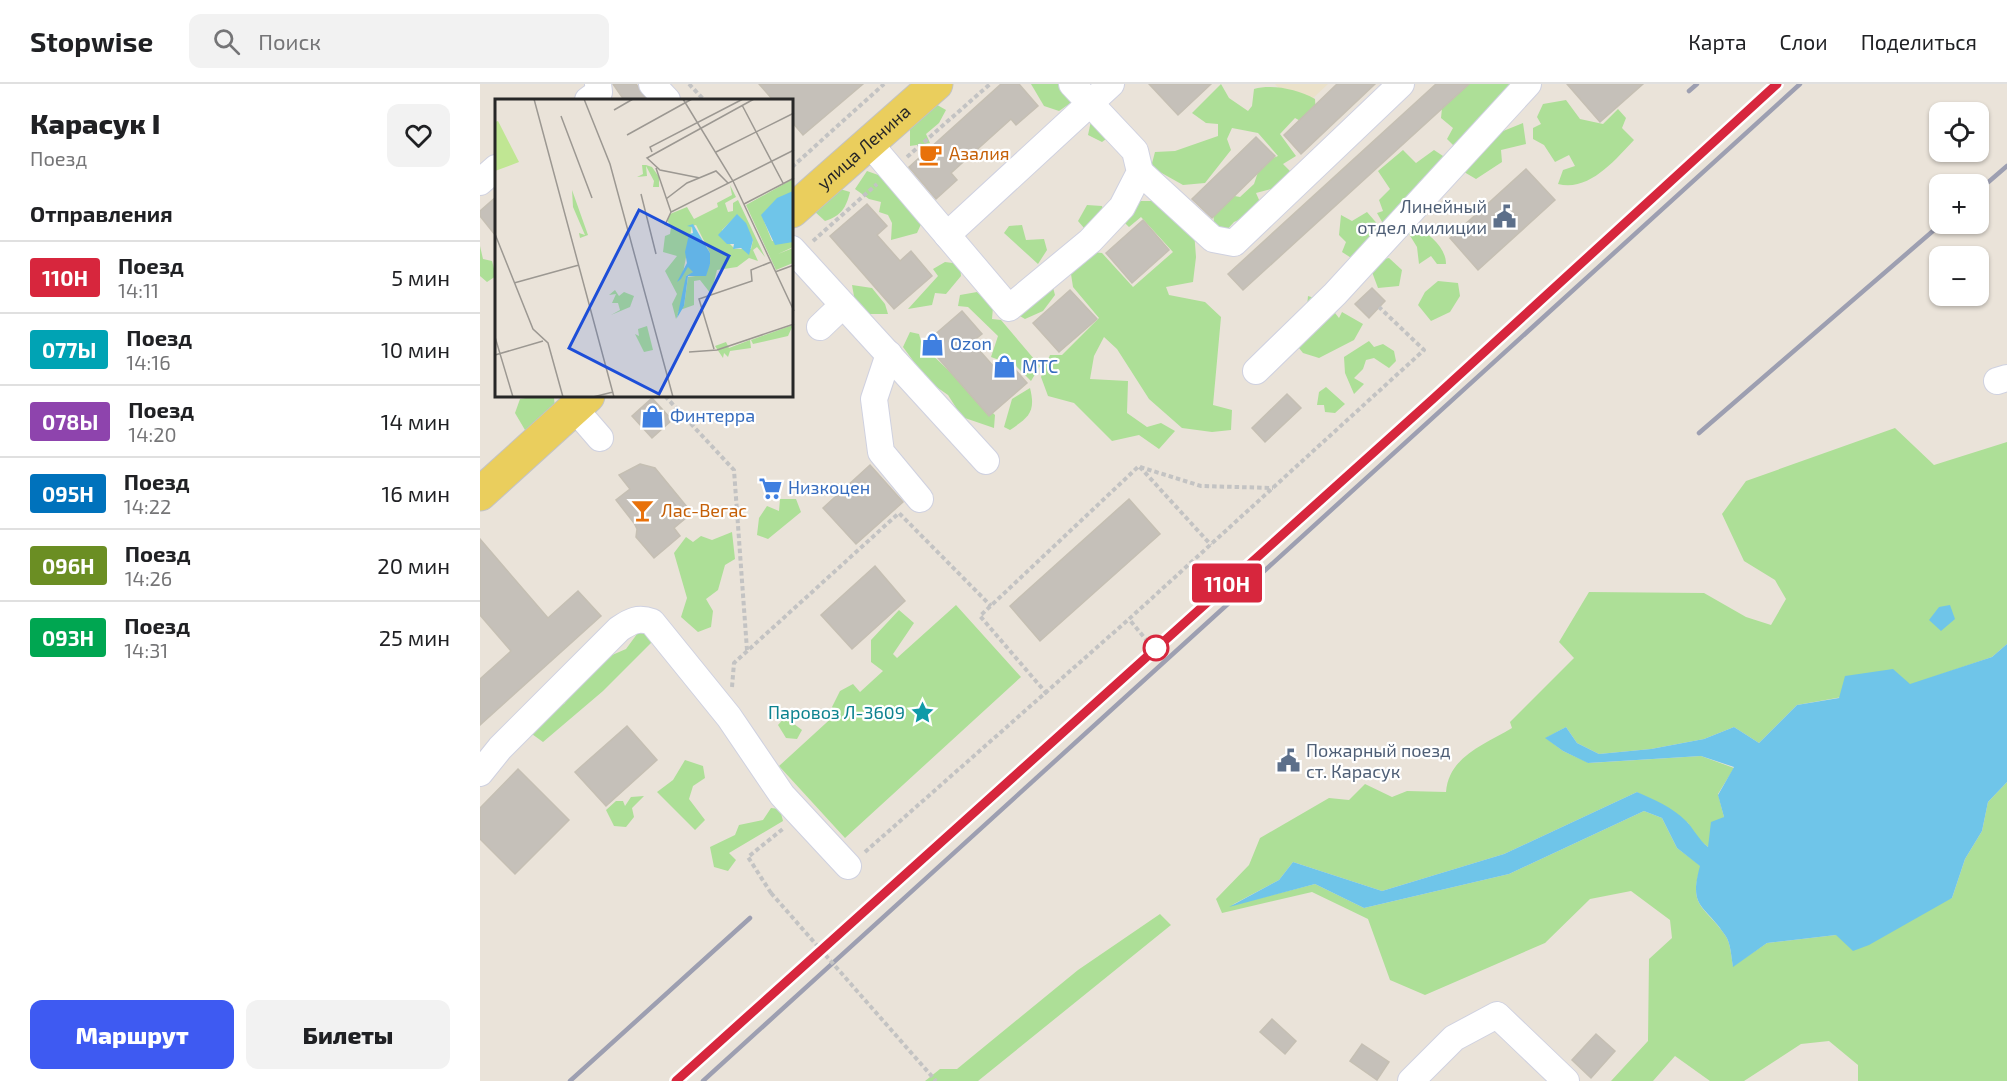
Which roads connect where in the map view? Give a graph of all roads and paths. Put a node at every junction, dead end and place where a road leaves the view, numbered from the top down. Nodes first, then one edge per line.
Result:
1 (598, 84) edge
2 (652, 84) edge
3 (689, 84) edge
4 (884, 84) edge
5 (936, 84) edge
6 (1072, 84) edge
7 (1111, 84) edge
8 (1401, 84) edge
9 (1528, 84) edge
10 (589, 99) edge
11 (666, 99) edge
12 (703, 99) edge
13 (1091, 104) junction
14 (869, 143) junction
15 (794, 165) edge
16 (495, 169) edge
17 (1140, 172) junction
18 (480, 182) edge
19 (794, 209) edge
20 (947, 235) junction
21 (794, 251) edge
22 (843, 305) junction
23 (1379, 307) dead end
24 (820, 327) dead end
25 (889, 354) junction
26 (1256, 371) dead end
27 (667, 398) edge
28 (581, 402) edge
29 (600, 438) dead end
30 (986, 461) dead end
31 (1139, 466) junction
32 (918, 488) dead end
33 (1273, 488) junction
34 (480, 494) edge
35 (1211, 545) junction
36 (990, 606) junction
37 (1129, 619) junction
38 (1148, 642) dead end
39 (747, 651) junction
40 (1047, 694) junction
41 (729, 717) junction
42 (480, 773) edge
43 (801, 815) junction
44 (848, 866) joint
45 (936, 1081) edge
46 (1411, 1081) edge
47 (1566, 1081) edge

1 - 10 street
2 - 11 street
3 - 12 path
4 - 15 path
5 - 14 main road, улица Ленина
6 - 13 street
7 - 13 street
8 - 17 street
9 - 26 street
13 - 17 street
13 - 20 street
14 - 19 main road, улица Ленина
14 - 20 street
16 - 18 street
17 - 20 street
21 - 22 street
22 - 24 street
22 - 25 street
23 - 33 path
25 - 30 street
25 - 32 street
27 - 39 path
28 - 29 street
28 - 34 main road
31 - 33 path
31 - 35 path
31 - 36 path
33 - 35 path
35 - 37 path
36 - 39 path
36 - 40 path
37 - 38 path
37 - 40 path
39 - 41 path
40 - 44 path
41 - 42 street
41 - 43 street
43 - 44 street
43 - 45 path, bridge
46 - 47 street

